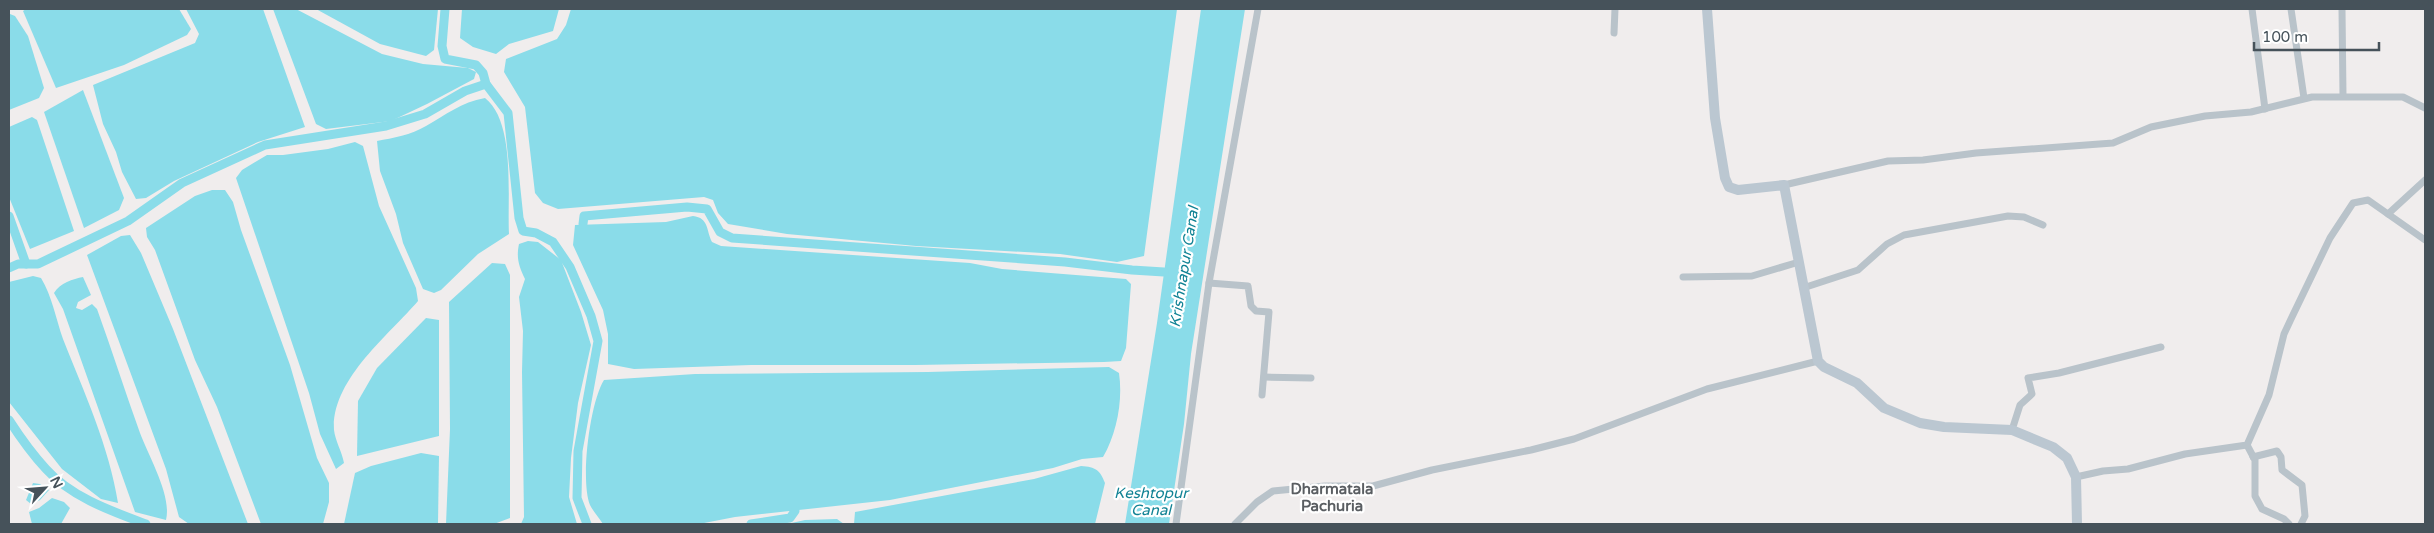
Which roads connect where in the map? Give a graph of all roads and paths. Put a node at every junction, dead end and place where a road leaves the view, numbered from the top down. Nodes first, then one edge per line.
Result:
1 (1258, 9) edge
2 (1615, 9) edge
3 (1707, 9) edge
4 (2252, 9) edge
5 (2290, 9) edge
6 (2342, 9) edge
7 (1614, 33) dead end
8 (2343, 96) junction
9 (2304, 98) junction
10 (2265, 108) junction
11 (2425, 108) edge
12 (2425, 180) edge
13 (1784, 185) junction
14 (2388, 214) junction
15 (2043, 225) dead end
16 (2425, 240) edge
17 (1799, 262) junction
18 (1683, 278) dead end
19 (1209, 283) junction
20 (1804, 288) junction
21 (2161, 347) dead end
22 (1818, 362) junction
23 (1264, 377) junction
24 (1311, 378) dead end
25 (1262, 395) dead end
26 (2012, 430) junction
27 (2247, 445) junction
28 (2254, 457) junction
29 (2076, 477) junction
30 (1176, 524) edge
31 (1234, 524) edge
32 (2077, 524) edge
33 (2289, 524) edge
34 (2301, 524) edge

1 - 19 street
2 - 7 street
3 - 13 street
4 - 10 street
5 - 9 street
6 - 8 street
8 - 9 street
8 - 11 street
9 - 10 street
10 - 13 street
12 - 14 street
13 - 17 street
14 - 16 street
14 - 27 street
15 - 20 street
17 - 18 street
17 - 20 street
19 - 23 street
19 - 30 street
20 - 22 street
21 - 26 street
22 - 26 street
22 - 31 street
23 - 24 street
23 - 25 street
26 - 29 street
27 - 28 street
27 - 29 street
28 - 33 street
28 - 34 street
29 - 32 street

